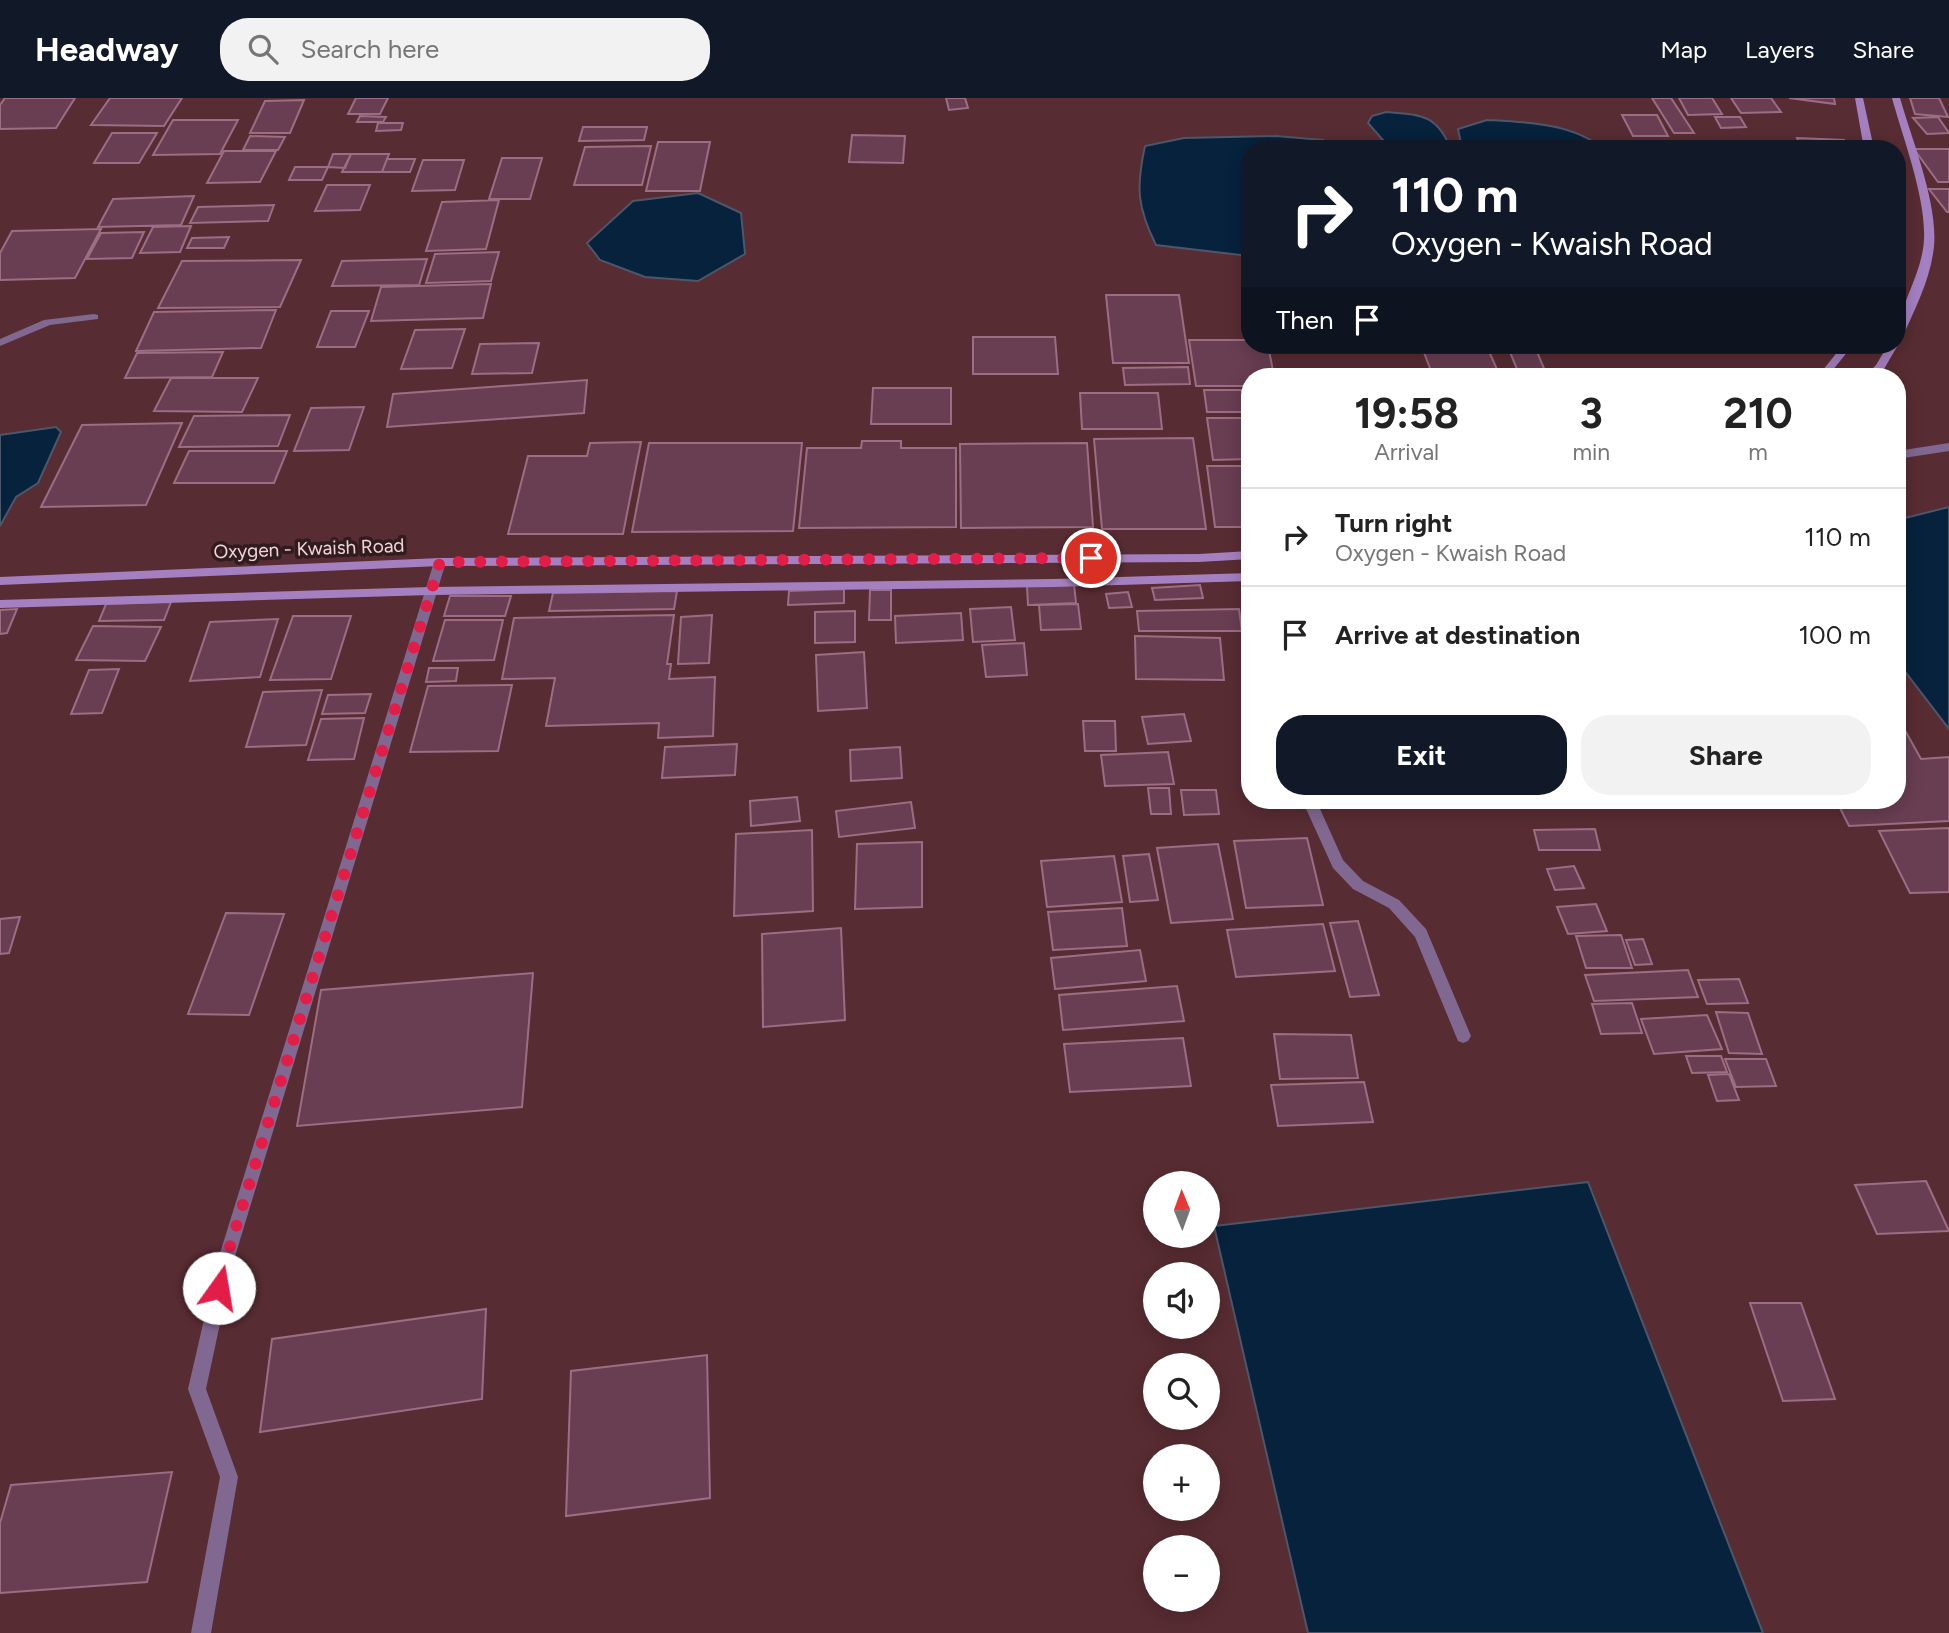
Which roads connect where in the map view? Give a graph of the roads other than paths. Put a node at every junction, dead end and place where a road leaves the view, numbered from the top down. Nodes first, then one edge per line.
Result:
1 (1859, 98) edge
2 (1896, 98) edge
3 (1867, 140) edge
4 (94, 317) dead end
5 (1906, 318) edge
6 (0, 343) edge
7 (1841, 354) edge
8 (1830, 368) edge
9 (1949, 447) edge
10 (1906, 454) edge
11 (1241, 555) edge
12 (440, 562) junction
13 (0, 581) edge
14 (1241, 581) edge
15 (431, 591) junction
16 (0, 604) edge
17 (1313, 809) edge
18 (1463, 1036) dead end
19 (201, 1633) edge

1 - 3 main road
2 - 5 main road
4 - 6 street
7 - 8 main road
9 - 10 street
11 - 12 main road, Oxygen - Kwaish Road
12 - 13 main road, Oxygen - Kwaish Road
12 - 15 street
14 - 15 main road
15 - 16 main road
15 - 19 street
17 - 18 street

